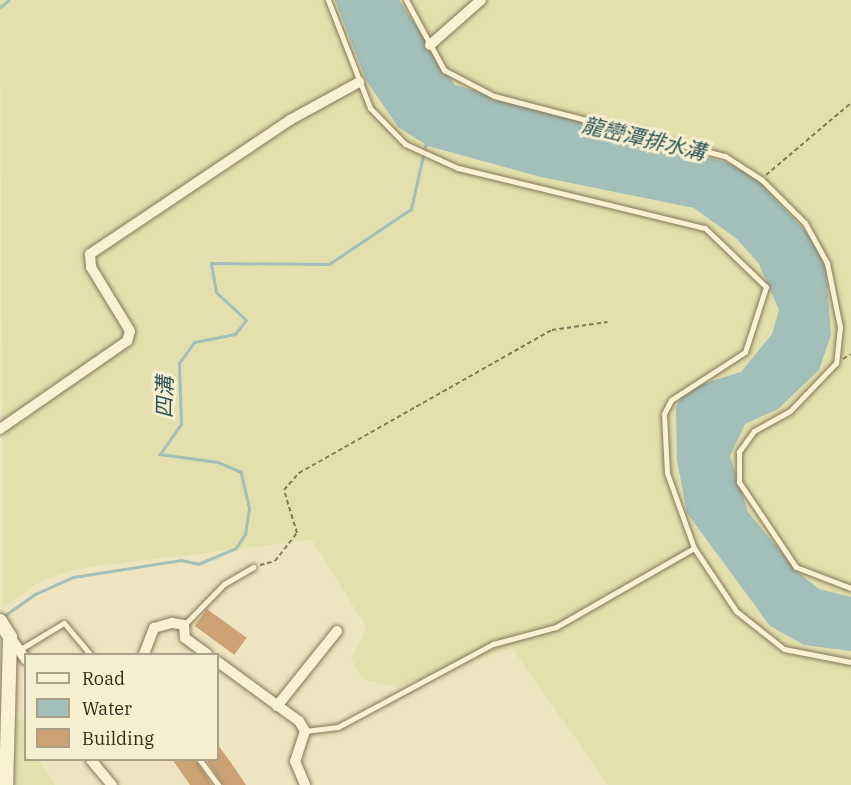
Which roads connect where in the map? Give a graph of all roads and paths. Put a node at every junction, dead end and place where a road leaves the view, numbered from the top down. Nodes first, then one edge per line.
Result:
1 (328, 0) edge
2 (406, 0) edge
3 (481, 0) edge
4 (430, 45) junction
5 (359, 82) junction
6 (851, 103) edge
7 (762, 180) junction
8 (607, 322) dead end
9 (0, 429) edge
10 (694, 548) junction
11 (255, 567) joint
12 (851, 588) edge
13 (184, 625) junction
14 (5, 628) edge
15 (337, 631) dead end
16 (25, 653) edge
17 (89, 653) edge
18 (144, 653) edge
19 (206, 653) edge
20 (22, 655) edge
21 (851, 662) edge
22 (219, 663) edge
23 (277, 706) junction
24 (305, 731) junction
25 (93, 761) edge
26 (201, 761) edge
27 (6, 785) edge
28 (112, 785) edge
29 (218, 785) edge
30 (305, 785) edge

1 - 5 lane
2 - 4 lane
3 - 4 street
4 - 7 lane
5 - 9 street
5 - 10 lane
6 - 7 path
7 - 12 lane
8 - 11 path
10 - 21 lane
10 - 24 lane
11 - 13 lane
13 - 18 street
13 - 19 street
14 - 20 street
14 - 27 street
15 - 23 street
16 - 17 lane
22 - 23 street
23 - 24 street
24 - 30 street
25 - 28 street
26 - 29 lane

